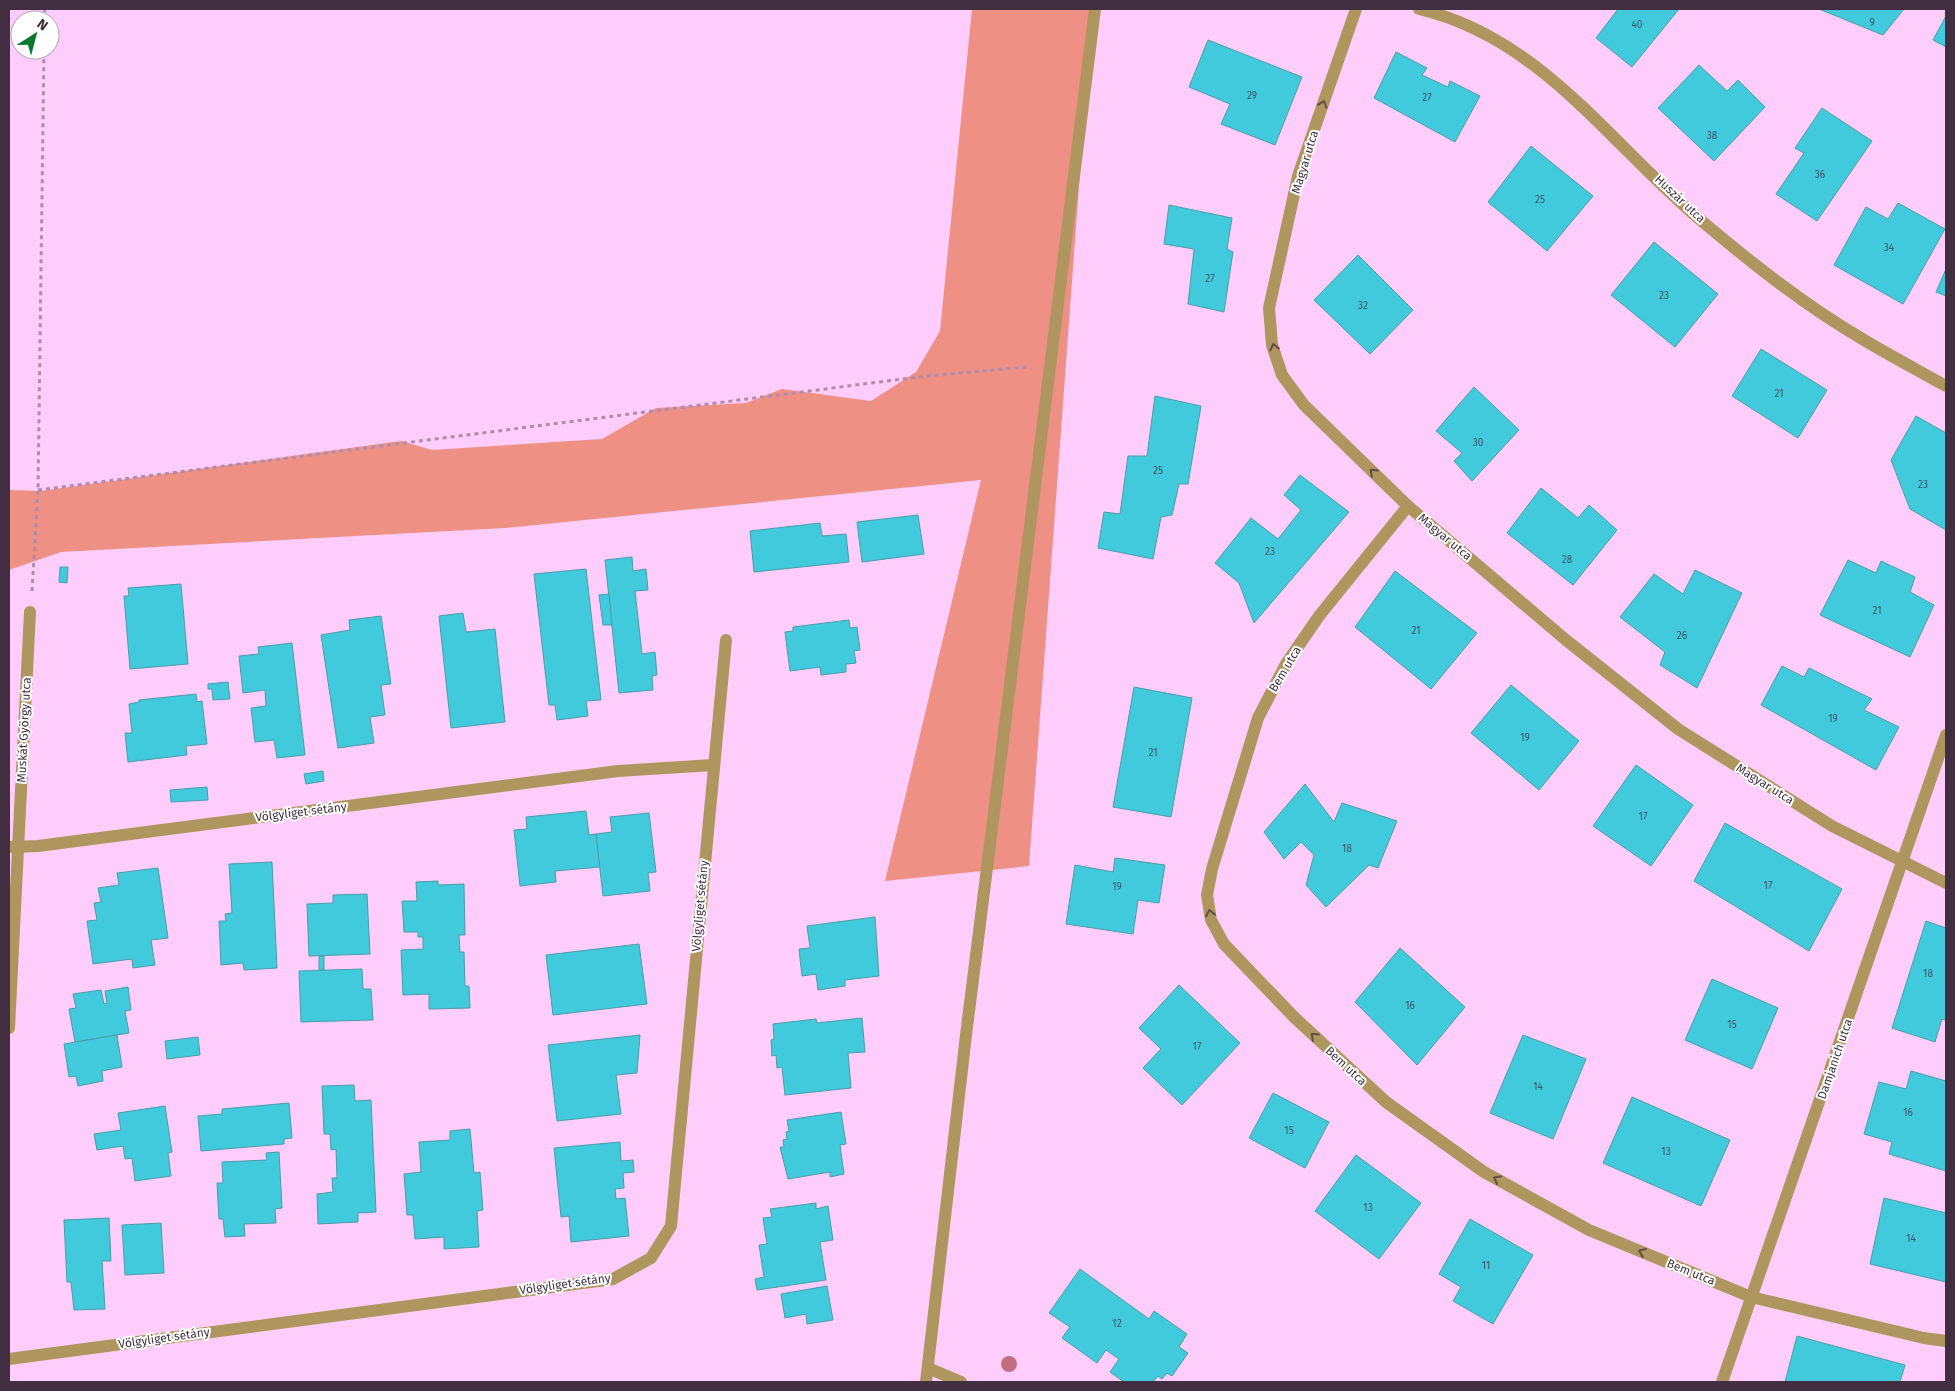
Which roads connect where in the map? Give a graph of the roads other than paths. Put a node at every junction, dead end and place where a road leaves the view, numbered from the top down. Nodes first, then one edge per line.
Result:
1 (1095, 9) edge
2 (1356, 9) edge
3 (1420, 9) edge
4 (1946, 386) edge
5 (1408, 506) junction
6 (30, 612) road end
7 (726, 640) dead end
8 (1946, 735) edge
9 (713, 764) junction
10 (13, 846) edge
11 (1903, 862) junction
12 (1946, 882) edge
13 (9, 1028) edge
14 (1751, 1297) junction
15 (1946, 1341) edge
16 (9, 1359) edge
17 (928, 1368) junction
18 (926, 1382) edge
19 (961, 1382) edge
20 (1722, 1382) edge

1 - 17 street
5 -> 2 street, Magyar utca
3 - 4 street, Huszár utca
5 - 11 street, Magyar utca
14 -> 5 street, Bem utca
6 - 10 street, Muskát György utca
7 - 9 street, Völgyliget sétány
8 - 11 street, Damjanich utca
9 - 10 street, Völgyliget sétány
9 - 16 street, Völgyliget sétány
10 - 13 street, Muskát György utca
11 - 12 street, Magyar utca
11 - 14 street, Damjanich utca
14 - 15 street, Bem utca
14 - 20 street, Damjanich utca
17 - 18 street
17 - 19 street

